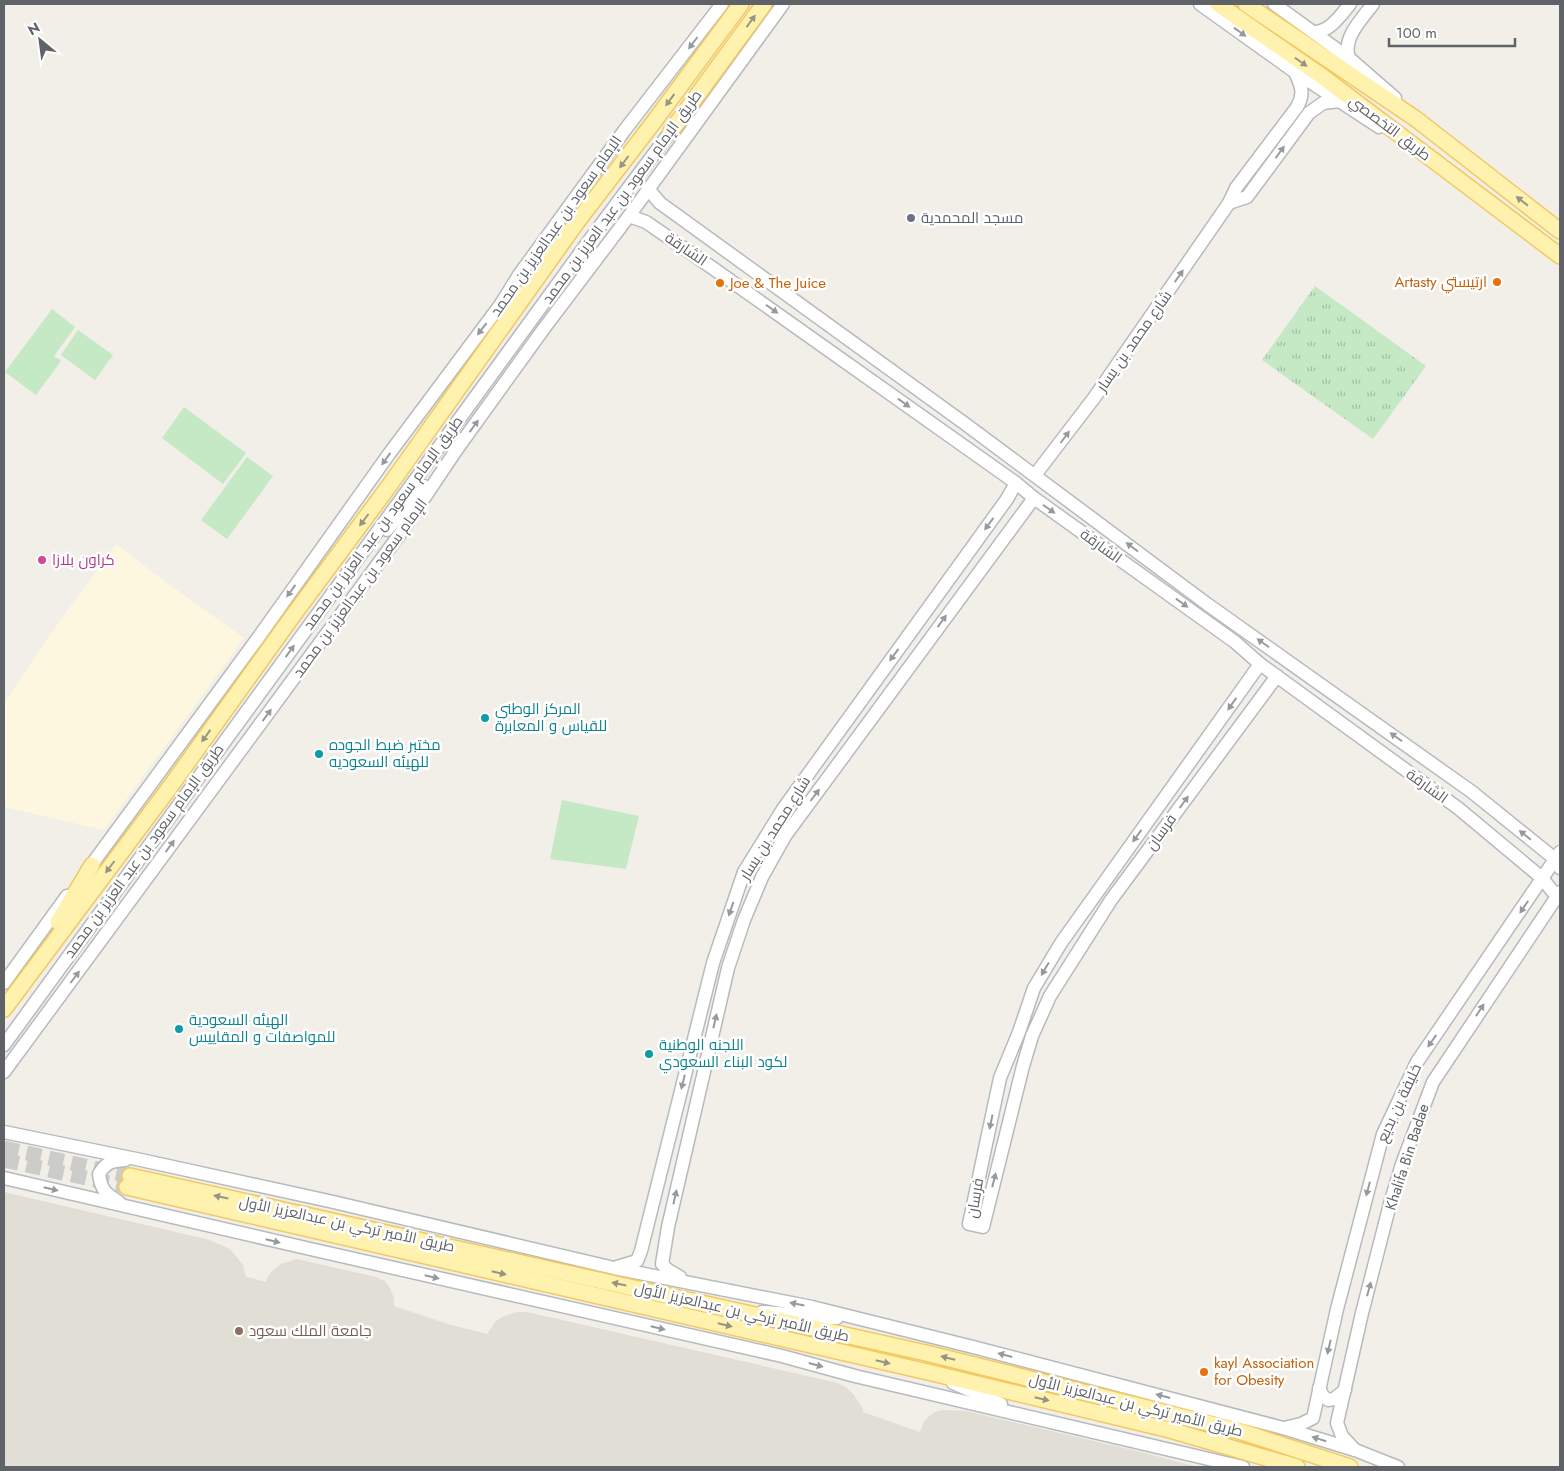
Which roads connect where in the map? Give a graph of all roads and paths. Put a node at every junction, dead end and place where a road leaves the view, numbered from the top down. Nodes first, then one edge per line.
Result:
1 (722, 4) edge
2 (740, 4) edge
3 (764, 4) edge
4 (783, 4) edge
5 (1200, 4) edge
6 (1218, 4) edge
7 (1246, 4) edge
8 (1274, 4) edge
9 (1352, 4) edge
10 (1372, 4) edge
11 (1313, 32) junction
12 (1349, 58) junction
13 (1295, 72) junction
14 (1339, 101) junction
15 (1416, 119) junction
16 (671, 132) joint
17 (1449, 172) junction
18 (648, 189) junction
19 (660, 203) junction
20 (1229, 204) junction
21 (629, 216) junction
22 (577, 222) junction
23 (646, 222) junction
24 (1560, 230) edge
25 (591, 238) junction
26 (1560, 256) edge
27 (501, 304) junction
28 (545, 327) junction
29 (964, 423) junction
30 (952, 439) junction
31 (457, 449) junction
32 (1035, 476) junction
33 (1016, 483) junction
34 (1034, 498) junction
35 (1007, 499) junction
36 (1022, 514) junction
37 (343, 578) junction
38 (1207, 604) junction
39 (1198, 616) junction
40 (1260, 664) junction
41 (1277, 676) junction
42 (1559, 860) edge
43 (92, 865) joint
44 (1542, 878) junction
45 (1559, 894) edge
46 (10, 988) edge
47 (59, 998) junction
48 (4, 1009) edge
49 (1014, 1044) junction
50 (4, 1046) edge
51 (1027, 1051) junction
52 (4, 1072) edge
53 (4, 1123) edge
54 (4, 1132) edge
55 (35, 1139) junction
56 (141, 1160) junction
57 (4, 1178) edge
58 (124, 1205) junction
59 (647, 1224) junction
60 (668, 1227) junction
61 (614, 1268) junction
62 (688, 1282) junction
63 (745, 1312) junction
64 (857, 1318) junction
65 (932, 1373) junction
66 (1319, 1388) junction
67 (1345, 1390) junction
68 (1014, 1412) junction
69 (1283, 1428) junction
70 (1355, 1450) junction
71 (1243, 1467) edge
72 (1297, 1467) edge
73 (1350, 1467) edge
74 (1398, 1467) edge

1 -> 27 street, الإمام سعود بن عبدالعزيز بن محمد
2 -> 22 main road, طريق الإمام سعود بن عبد العزيز بن محمد
16 -> 3 main road, طريق الإمام سعود بن عبد العزيز بن محمد
4 - 18 street, الإمام سعود بن عبدالعزيز بن محمد
5 -> 13 street
6 -> 17 main road, طريق التخصصي
7 - 15 main road, طريق التخصصي
8 - 11 street
9 - 10 street
9 - 11 street
10 - 12 street
11 - 12 street
12 - 15 street
13 - 14 street
13 - 20 street, شارع محمد بن يسار
14 - 17 street
20 -> 14 street, شارع محمد بن يسار
24 -> 15 main road, طريق التخصصي
16 - 25 street, طريق الإمام سعود بن عبد العزيز بن محمد
17 - 26 main road, طريق التخصصي
18 - 19 street, الشارقة
18 - 21 street, الإمام سعود بن عبدالعزيز بن محمد
19 - 23 street
19 - 29 street, الشارقة
32 -> 20 street, شارع محمد بن يسار
21 - 23 street, الشارقة
21 - 28 street, الإمام سعود بن عبدالعزيز بن محمد
22 - 27 street
22 -> 46 main road, طريق الإمام سعود بن عبد العزيز بن محمد
23 -> 30 street, الشارقة
25 - 28 street
25 - 37 street, طريق الإمام سعود بن عبد العزيز بن محمد
27 -> 43 street, الإمام سعود بن عبدالعزيز بن محمد
31 -> 28 street, الإمام سعود بن عبدالعزيز بن محمد
29 - 30 street
29 - 32 street, الشارقة
30 - 33 street, الشارقة
31 - 37 street
47 -> 31 street, الإمام سعود بن عبدالعزيز بن محمد
38 -> 32 street, الشارقة
33 - 34 street, الشارقة
33 - 35 street, شارع محمد بن يسار
34 - 36 street, شارع محمد بن يسار
34 -> 39 street, الشارقة
35 - 36 street
35 -> 59 street, شارع محمد بن يسار
60 -> 36 street, شارع محمد بن يسار
50 -> 37 street, طريق الإمام سعود بن عبد العزيز بن محمد
38 - 39 street
42 -> 38 street, الشارقة
39 - 40 street, الشارقة
40 - 41 street, الشارقة
40 -> 49 street, فرسان
41 - 44 street, الشارقة
51 -> 41 street, فرسان
42 - 44 street, خليفة بن بديع
43 - 46 main road
44 - 45 street, الشارقة
44 -> 66 street, خليفة بن بديع
67 -> 45 street, Khalifa Bin Badae
46 - 48 main road, طريق الإمام سعود بن عبد العزيز بن محمد
47 - 50 street
47 - 52 street, الإمام سعود بن عبدالعزيز بن محمد
49 - 51 street
49 -> 51 street, فرسان
53 - 55 street
54 - 55 street
55 - 56 street
56 - 58 street
56 - 61 street
57 -> 58 street
58 -> 68 street
59 - 60 street
59 - 61 street, شارع محمد بن يسار
60 - 62 street, شارع محمد بن يسار
61 - 62 street
64 -> 62 street
63 - 64 street
63 -> 65 main road, طريق الأمير تركي بن عبدالعزيز الأول
73 -> 63 main road, طريق الأمير تركي بن عبدالعزيز الأول
69 -> 64 street
65 - 68 street
65 -> 72 main road, طريق الأمير تركي بن عبدالعزيز الأول
66 - 67 street
66 - 69 street, خليفة بن بديع
67 - 70 street, Khalifa Bin Badae
68 - 71 street
70 -> 69 street
70 - 74 street

